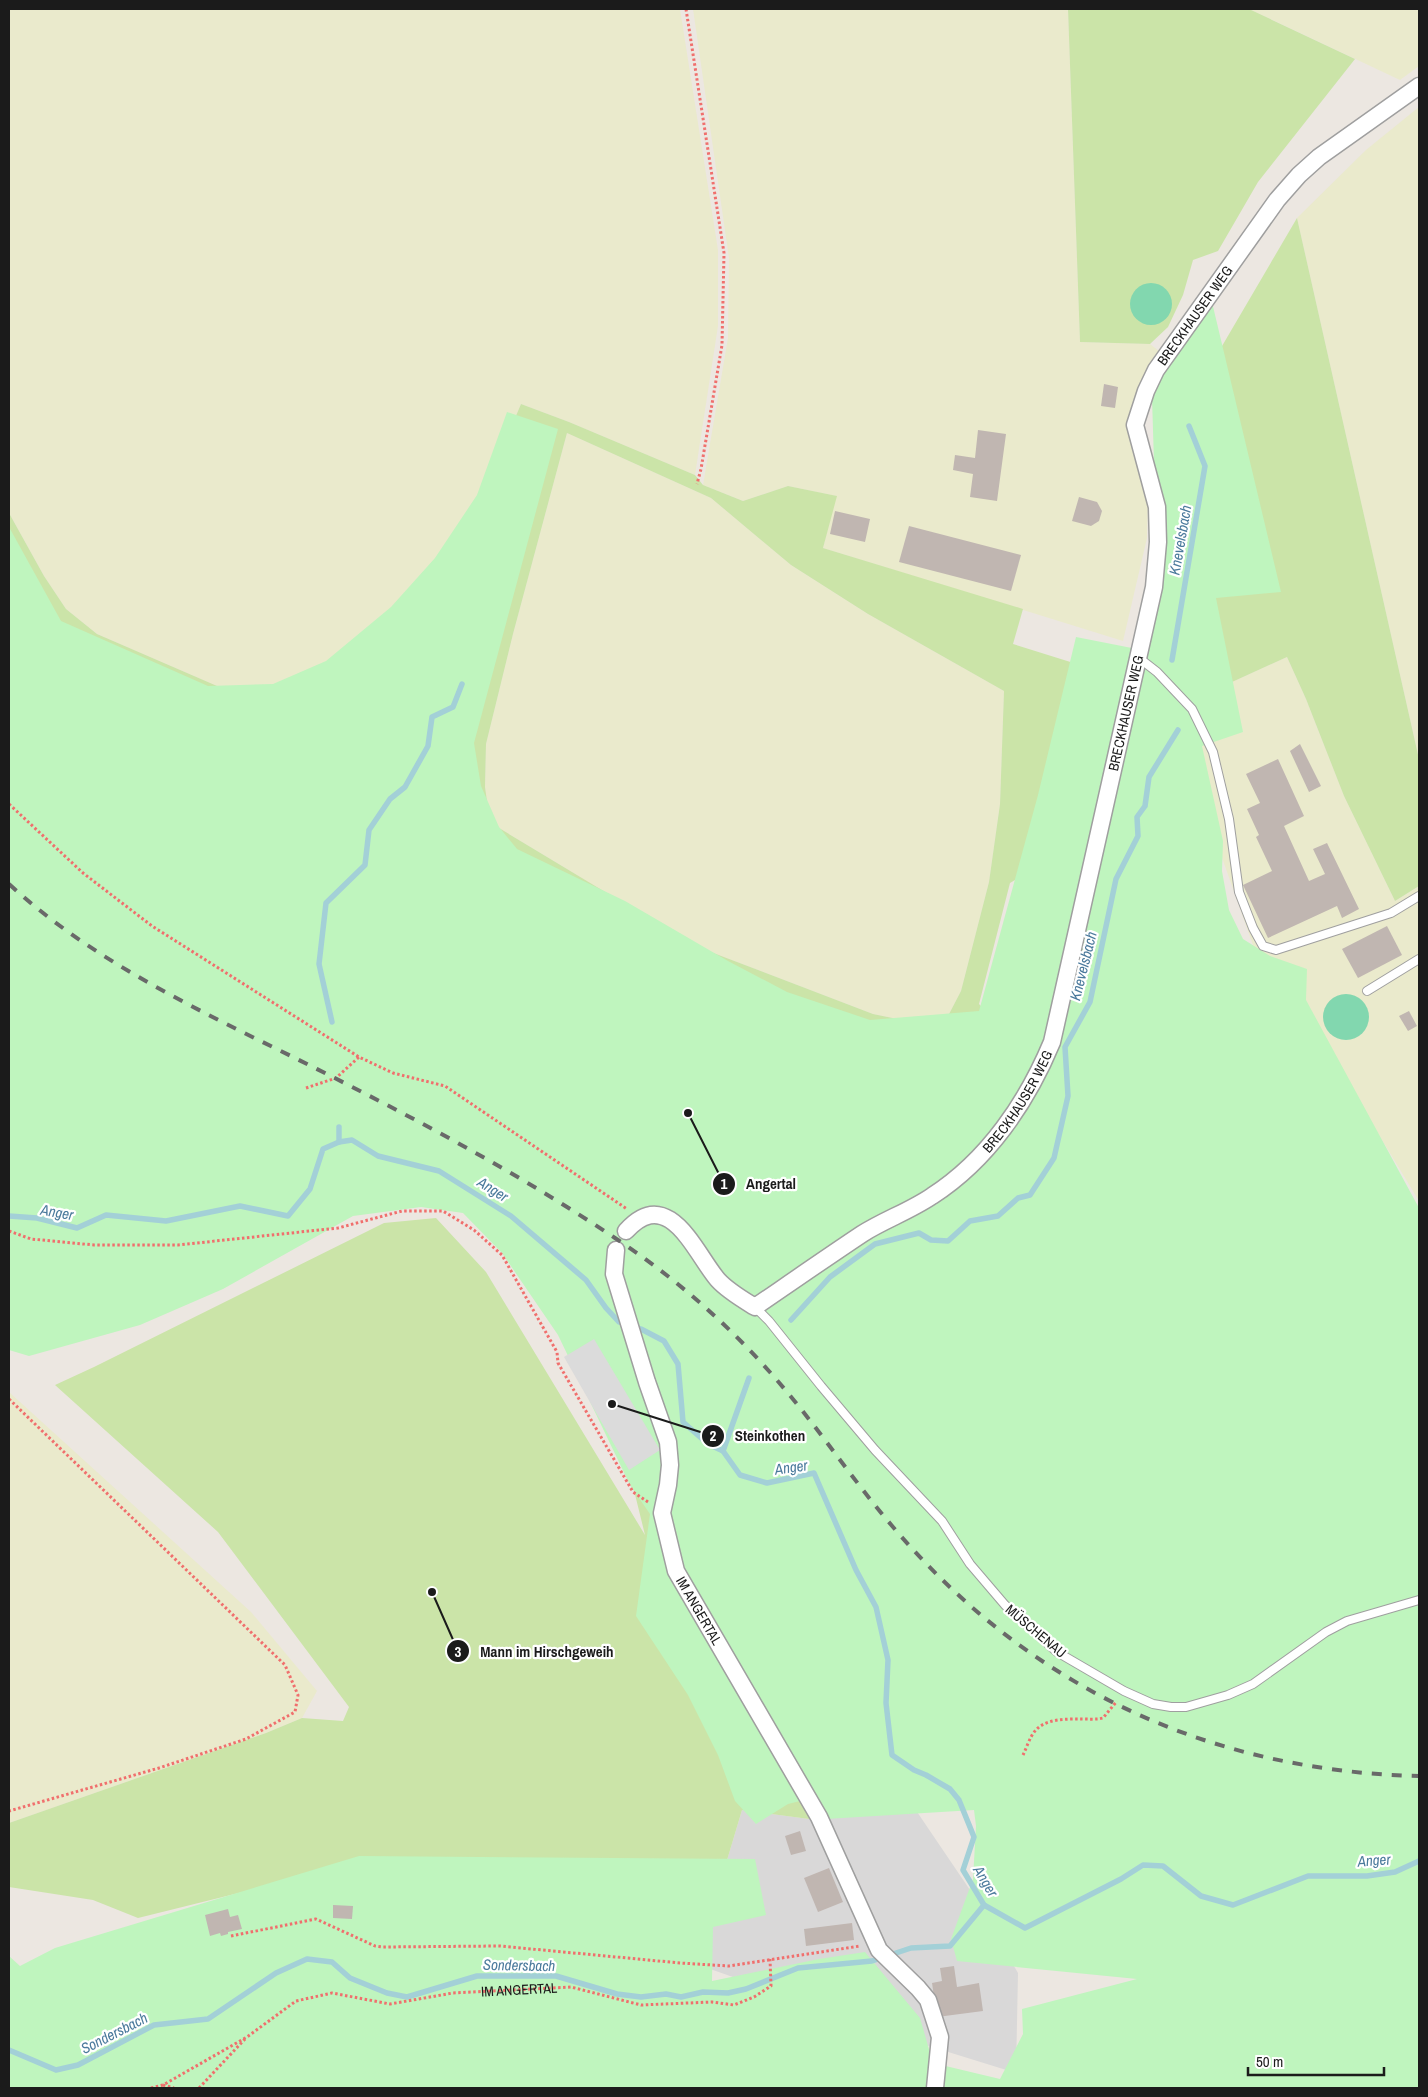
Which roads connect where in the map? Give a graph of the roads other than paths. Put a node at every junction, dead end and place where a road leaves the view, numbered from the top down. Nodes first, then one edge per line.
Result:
1 (1419, 86) edge
2 (1139, 658) junction
3 (1419, 896) edge
4 (1419, 959) edge
5 (1367, 991) dead end
6 (626, 1231) dead end
7 (616, 1250) dead end
8 (755, 1307) junction
9 (1419, 1600) edge
10 (935, 2088) edge

1 - 2 street, BRECKHAUSER WEG
2 - 3 lane
2 - 8 street, BRECKHAUSER WEG
4 - 5 lane
6 - 8 street
7 - 10 street, IM ANGERTAL
8 - 9 lane, MÜSCHENAU

